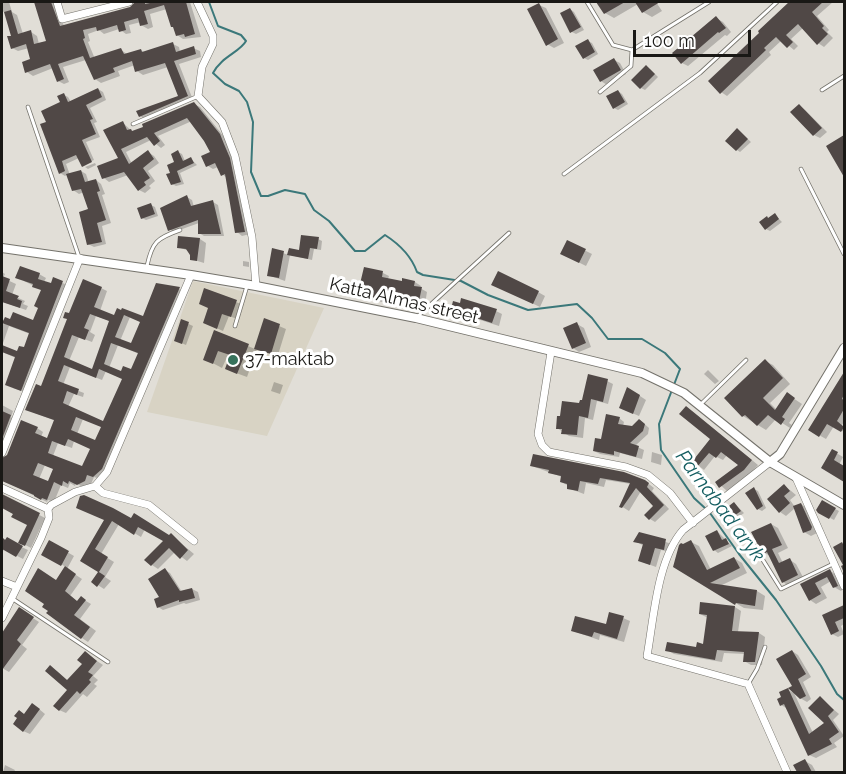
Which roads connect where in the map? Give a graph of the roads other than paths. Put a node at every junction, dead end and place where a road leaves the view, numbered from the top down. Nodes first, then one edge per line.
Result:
1 (57, 2) edge
2 (129, 2) edge
3 (197, 2) edge
4 (587, 2) edge
5 (709, 2) edge
6 (777, 2) edge
7 (632, 50) junction
8 (844, 76) edge
9 (822, 90) dead end
10 (600, 92) dead end
11 (198, 96) junction
12 (28, 107) dead end
13 (133, 124) dead end
14 (801, 169) dead end
15 (564, 174) dead end
16 (180, 230) dead end
17 (509, 233) dead end
18 (2, 248) edge
19 (844, 254) edge
20 (80, 258) junction
21 (147, 268) junction
22 (191, 275) junction
23 (252, 285) junction
24 (416, 318) junction
25 (235, 326) dead end
26 (844, 348) edge
27 (550, 352) junction
28 (746, 360) dead end
29 (700, 406) junction
30 (2, 453) edge
31 (770, 462) junction
32 (796, 478) junction
33 (95, 486) junction
34 (2, 488) edge
35 (844, 505) edge
36 (48, 509) junction
37 (693, 523) junction
38 (194, 540) dead end
39 (751, 541) dead end
40 (834, 563) junction
41 (2, 581) edge
42 (844, 586) edge
43 (16, 587) junction
44 (11, 598) junction
45 (2, 618) edge
46 (765, 647) dead end
47 (108, 662) dead end
48 (748, 684) junction
49 (787, 772) edge

1 - 2 street
3 - 11 street
4 - 7 lane
5 - 7 lane
6 - 15 lane
7 - 10 lane
8 - 9 lane
11 - 13 lane
11 - 23 street
12 - 20 lane
14 - 19 lane
16 - 21 lane
17 - 24 lane
18 - 20 street, Katta Almas street
20 - 21 street, Katta Almas street
20 - 30 street
21 - 22 street, Katta Almas street
22 - 23 street, Katta Almas street
22 - 33 street
23 - 24 street, Katta Almas street
23 - 25 lane
24 - 27 street, Katta Almas street
26 - 31 street
27 - 29 street, Katta Almas street
27 - 37 street
28 - 29 lane
29 - 31 street, Katta Almas street
31 - 32 street, Katta Almas street
31 - 37 street
32 - 35 street, Katta Almas street
32 - 40 street
33 - 36 street
33 - 38 street
34 - 36 street
36 - 43 street
37 - 48 street
39 - 40 lane
40 - 42 street
41 - 43 street
43 - 44 street
44 - 45 street
44 - 47 lane
46 - 48 lane
48 - 49 street

